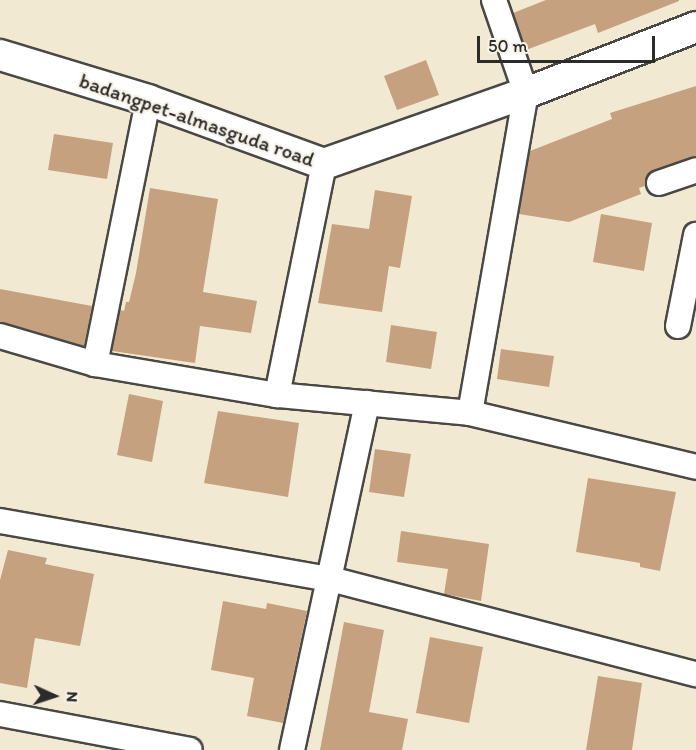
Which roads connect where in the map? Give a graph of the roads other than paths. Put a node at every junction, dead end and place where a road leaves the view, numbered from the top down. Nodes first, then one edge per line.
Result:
1 (494, 0) edge
2 (696, 27) edge
3 (0, 55) edge
4 (526, 93) junction
5 (148, 100) junction
6 (324, 164) junction
7 (696, 171) edge
8 (659, 183) dead end
9 (696, 235) edge
10 (678, 326) dead end
11 (0, 336) edge
12 (95, 364) junction
13 (278, 395) junction
14 (367, 403) junction
15 (470, 413) junction
16 (696, 467) edge
17 (0, 521) edge
18 (330, 579) junction
19 (696, 674) edge
20 (0, 714) edge
21 (190, 750) edge
22 (292, 750) edge

1 - 4 street
2 - 4 street, badangpet-almasguda road
3 - 5 street, badangpet-almasguda road
4 - 6 street, badangpet-almasguda road
4 - 15 street
5 - 6 street, badangpet-almasguda road
5 - 12 street
6 - 13 street
7 - 8 street
9 - 10 street
11 - 12 street
12 - 13 street
13 - 14 street
14 - 15 street
14 - 18 street
15 - 16 street
17 - 18 street
18 - 19 street
18 - 22 street
20 - 21 street

